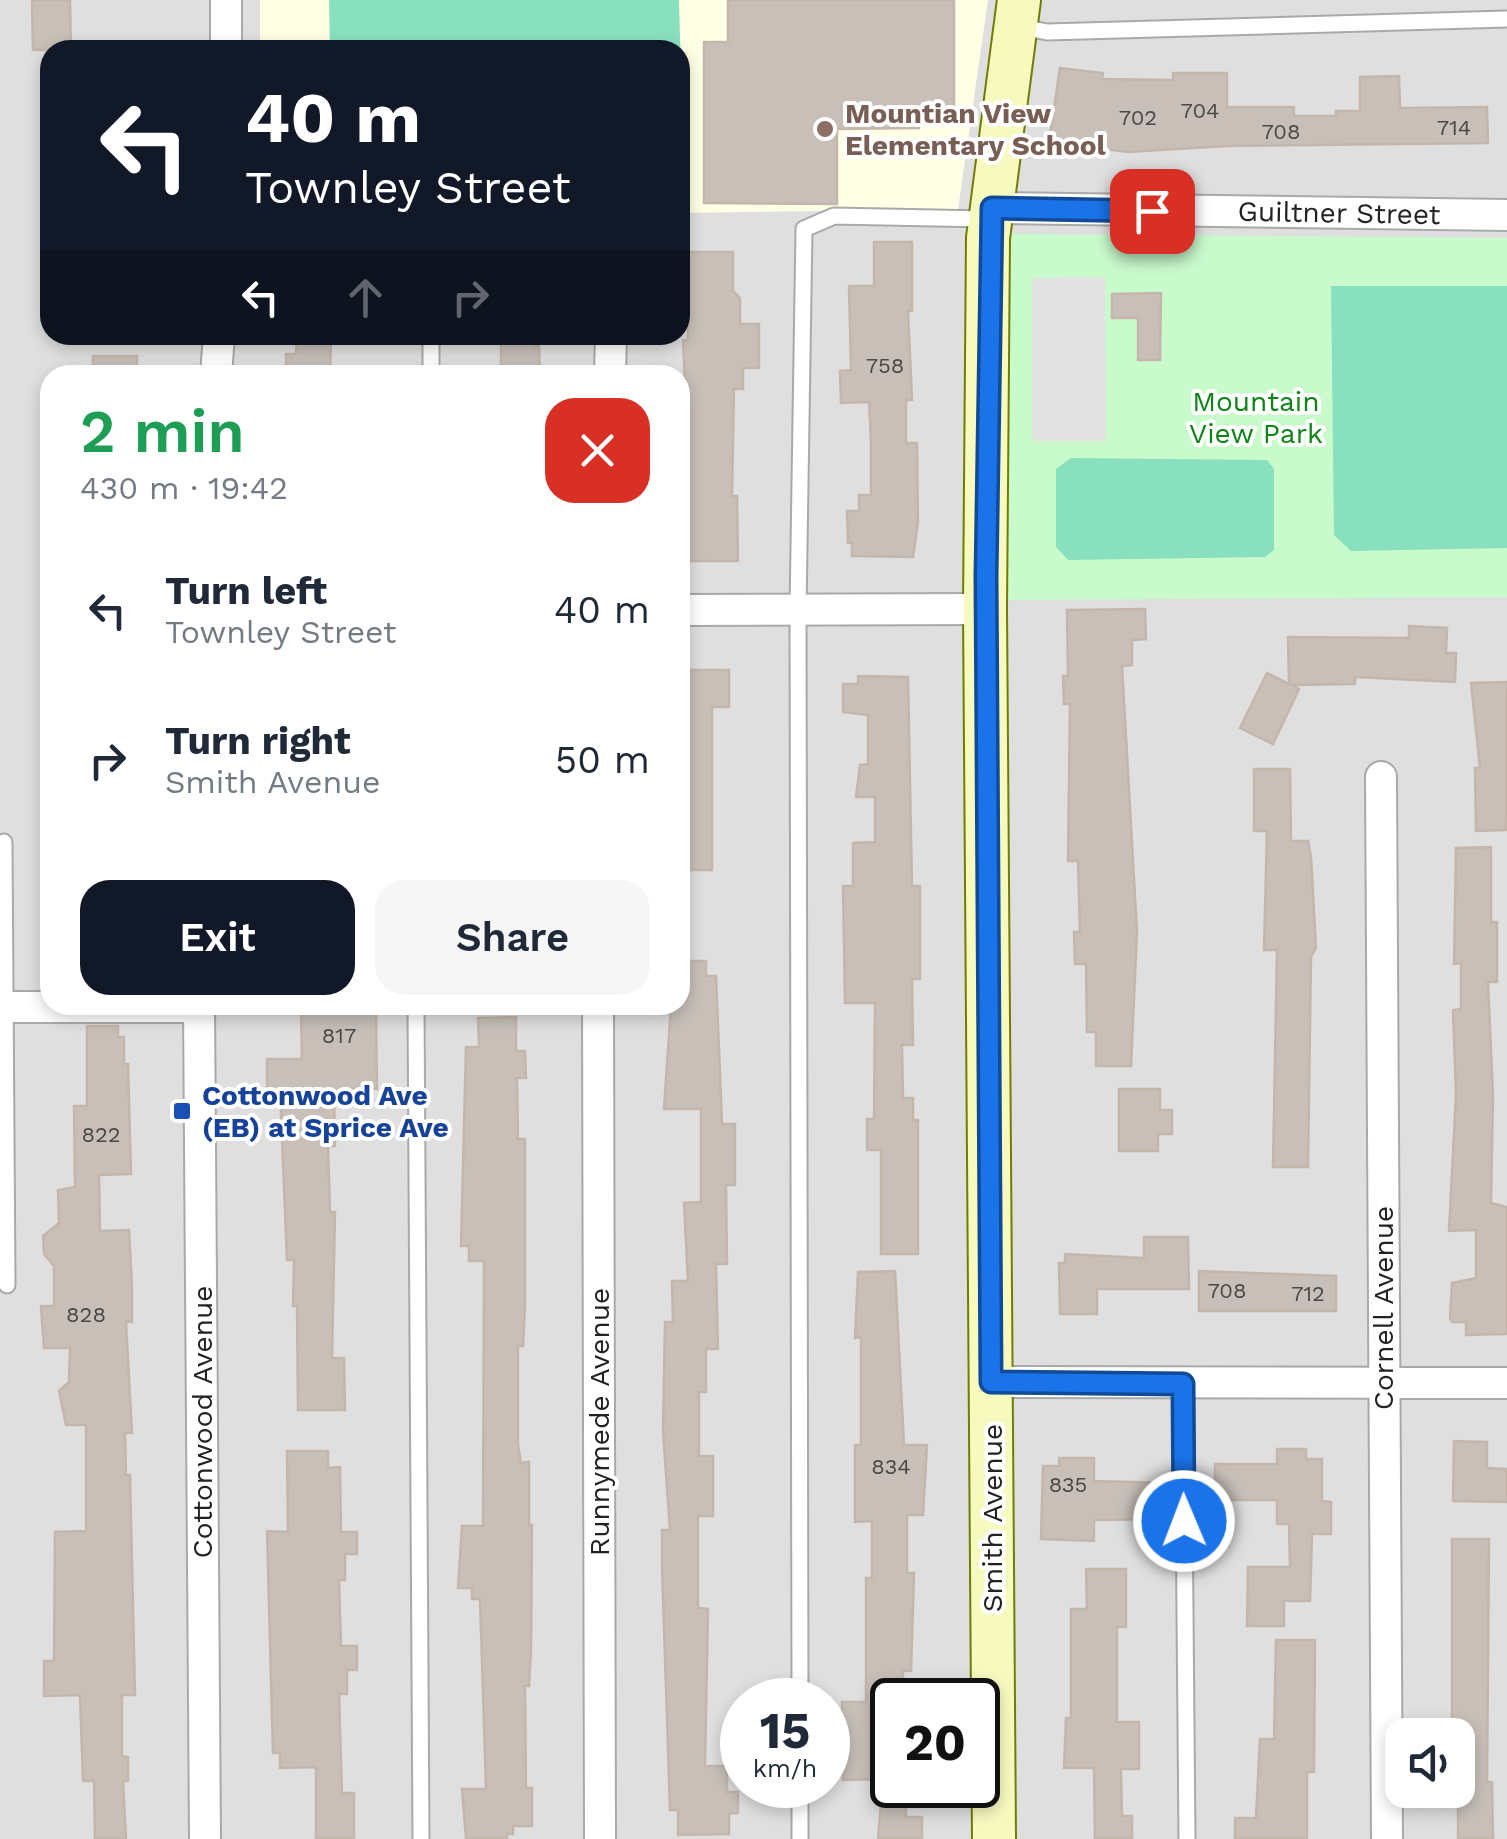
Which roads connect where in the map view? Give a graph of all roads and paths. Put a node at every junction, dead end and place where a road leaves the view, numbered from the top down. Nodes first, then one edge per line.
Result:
1 (226, 0) edge
2 (1018, 13) edge
3 (1507, 19) edge
4 (226, 40) edge
5 (991, 214) junction
6 (1507, 215) edge
7 (986, 608) junction
8 (690, 610) edge
9 (798, 610) junction
10 (1381, 777) dead end
11 (4, 842) dead end
12 (3, 1007) edge
13 (40, 1007) edge
14 (199, 1015) edge
15 (416, 1015) edge
16 (598, 1015) edge
17 (6, 1284) dead end
18 (991, 1382) junction
19 (1384, 1383) junction
20 (1507, 1383) edge
21 (1183, 1384) junction
22 (800, 1678) edge
23 (800, 1808) edge
24 (204, 1839) edge
25 (421, 1839) edge
26 (600, 1839) edge
27 (800, 1839) edge
28 (994, 1839) edge
29 (1187, 1839) edge
30 (1387, 1839) edge

1 - 4 street
2 - 3 lane
2 - 5 street, Smith Avenue
5 - 6 street, Guiltner Street
5 - 7 street, Smith Avenue
5 - 9 lane
7 - 9 street
7 - 18 street, Smith Avenue
8 - 9 street
9 - 22 lane
10 - 19 street, Cornell Avenue
11 - 12 lane
12 - 13 street
12 - 17 lane
14 - 24 street, Cottonwood Avenue
15 - 25 lane
16 - 26 street, Runnymede Avenue
18 - 21 street
18 - 28 street, Smith Avenue
19 - 20 street
19 - 21 street
19 - 30 street, Cornell Avenue
21 - 29 lane
23 - 27 lane

